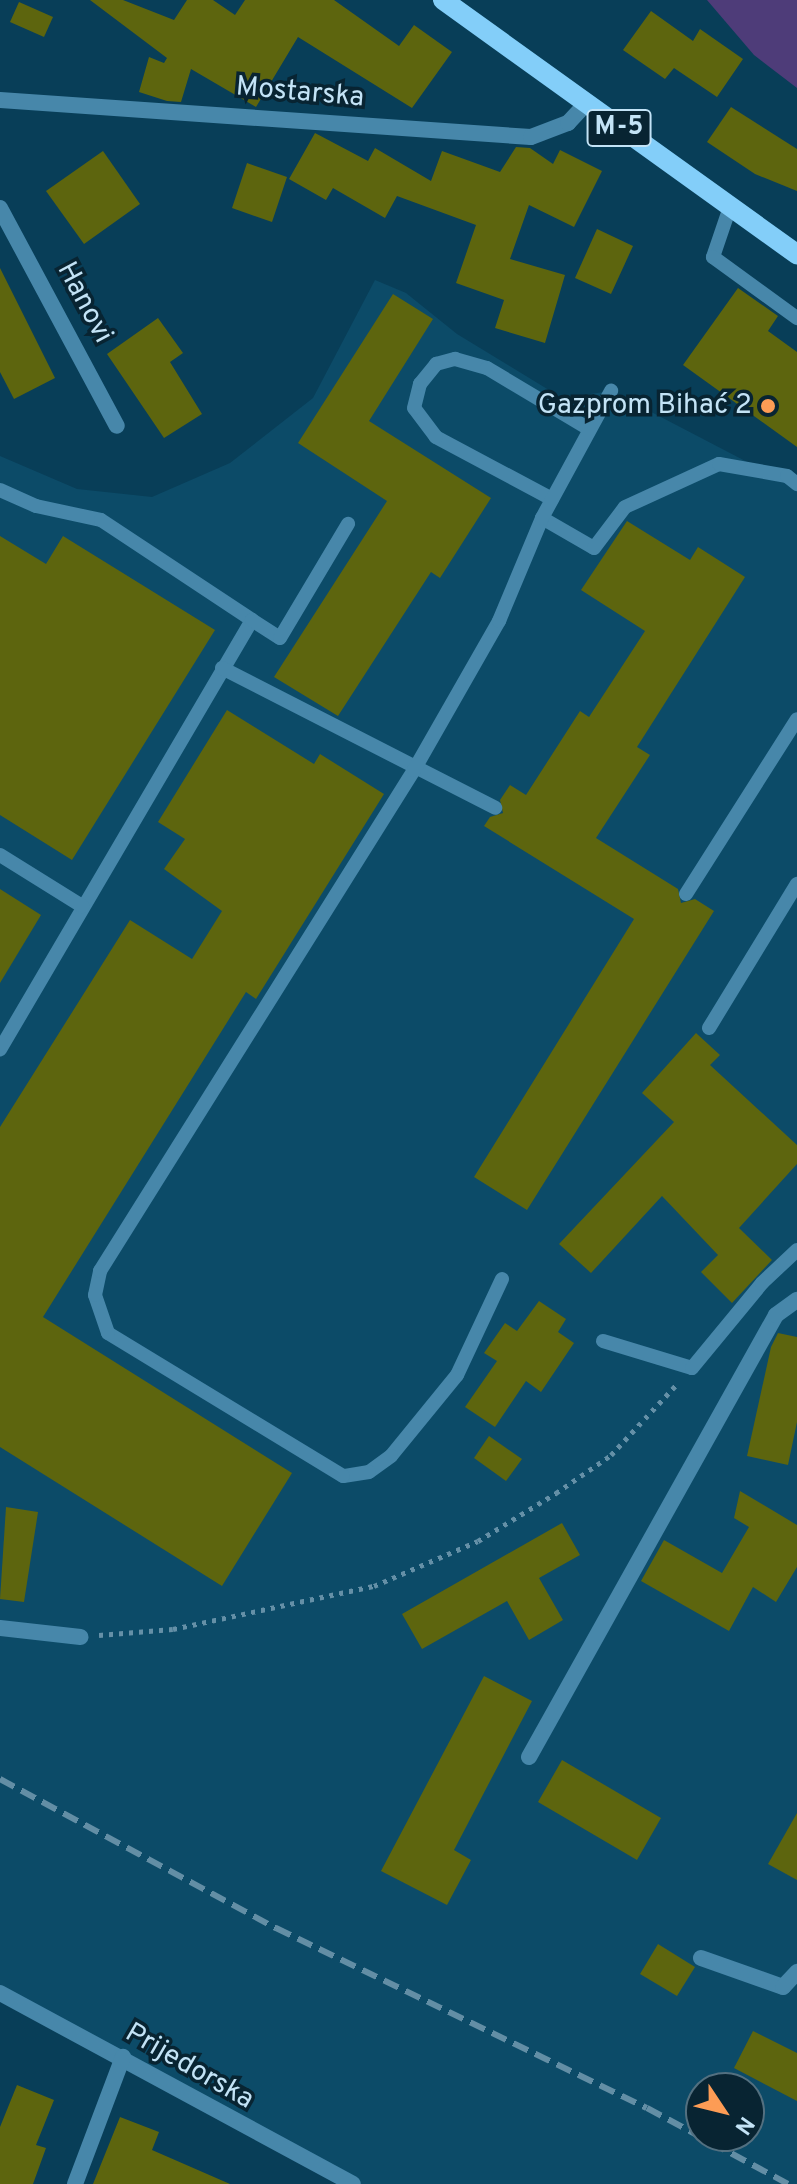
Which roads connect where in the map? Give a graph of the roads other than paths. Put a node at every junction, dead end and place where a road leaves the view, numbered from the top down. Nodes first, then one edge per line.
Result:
1 (443, 0) edge
2 (0, 100) edge
3 (586, 104) junction
4 (730, 207) junction
5 (0, 208) edge
6 (797, 254) edge
7 (797, 318) edge
8 (611, 391) dead end
9 (117, 426) dead end
10 (589, 429) junction
11 (797, 484) edge
12 (0, 490) edge
13 (552, 499) junction
14 (542, 518) junction
15 (348, 524) dead end
16 (252, 620) junction
17 (222, 668) junction
18 (797, 719) edge
19 (414, 770) junction
20 (495, 808) dead end
21 (0, 855) edge
22 (797, 884) edge
23 (686, 894) dead end
24 (82, 906) junction
25 (709, 1028) dead end
26 (0, 1049) edge
27 (797, 1250) edge
28 (502, 1279) dead end
29 (797, 1300) edge
30 (603, 1341) dead end
31 (0, 1628) edge
32 (80, 1637) road end
33 (529, 1757) dead end
34 (701, 1958) dead end
35 (797, 1972) edge
36 (0, 1993) edge
37 (123, 2057) junction
38 (75, 2184) edge
39 (353, 2184) edge

1 - 3 main road, M-5
2 - 3 street, Mostarska
3 - 4 main road, M-5
4 - 6 main road, M-5
4 - 7 lane
5 - 9 street, Hanovi
8 - 10 lane
10 - 13 lane
10 - 13 lane
11 - 14 lane
12 - 16 lane
13 - 14 lane
14 - 19 lane
15 - 16 lane
16 - 17 lane
17 - 19 lane
17 - 24 lane
18 - 23 lane
19 - 20 lane
19 - 28 lane
21 - 24 lane
22 - 25 lane
24 - 26 lane
27 - 30 lane
29 - 33 street
31 - 32 street
34 - 35 street
36 - 37 street, Prijedorska
37 - 38 street
37 - 39 street, Prijedorska

